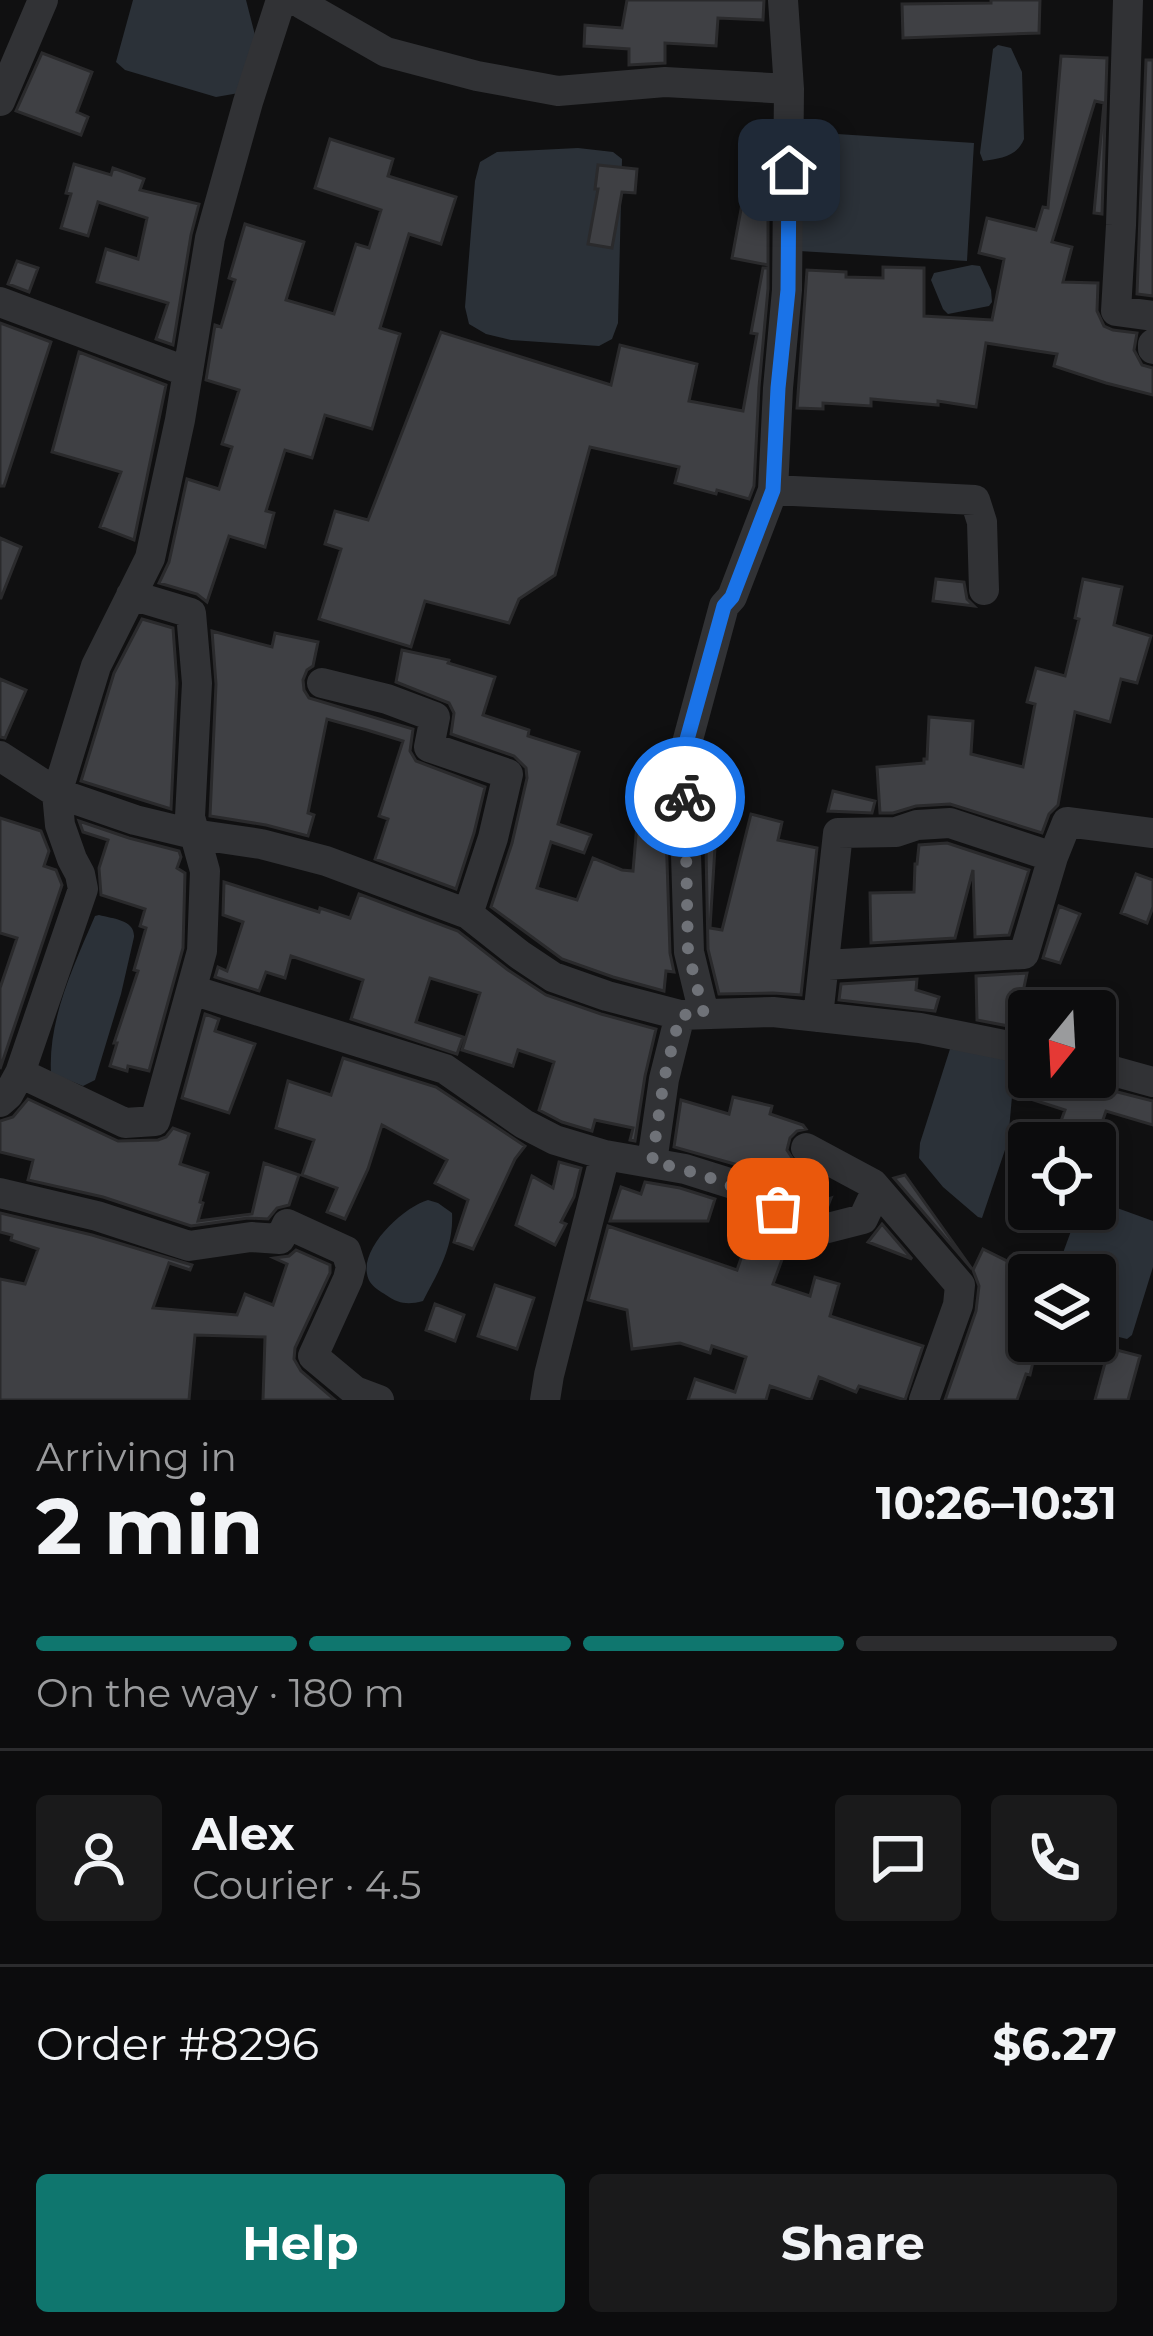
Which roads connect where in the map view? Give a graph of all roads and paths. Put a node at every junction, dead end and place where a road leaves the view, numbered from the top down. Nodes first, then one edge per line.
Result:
1 (43, 0) edge
2 (281, 0) edge
3 (299, 0) edge
4 (783, 0) edge
5 (1128, 0) edge
6 (789, 89) junction
7 (0, 101) edge
8 (0, 302) edge
9 (1153, 316) edge
10 (188, 372) junction
11 (773, 490) junction
12 (984, 590) dead end
13 (131, 595) junction
14 (322, 683) dead end
15 (0, 756) edge
16 (56, 793) junction
17 (1153, 833) edge
18 (193, 834) junction
19 (1052, 857) junction
20 (468, 914) junction
21 (824, 965) junction
22 (192, 990) junction
23 (692, 1014) junction
24 (818, 1017) junction
25 (1008, 1046) edge
26 (1116, 1072) edge
27 (20, 1073) junction
28 (1153, 1082) edge
29 (0, 1102) edge
30 (806, 1148) dead end
31 (604, 1155) junction
32 (652, 1162) junction
33 (877, 1189) junction
34 (0, 1193) edge
35 (379, 1400) edge
36 (545, 1400) edge
37 (924, 1400) edge

1 - 7 street
2 - 10 street
3 - 6 street
4 - 6 street
5 - 9 street
6 - 11 street
8 - 10 street
10 - 13 street
11 - 12 street
11 - 23 street
13 - 16 street
13 - 18 street
14 - 20 street
15 - 16 street
16 - 18 street
16 - 27 street
17 - 19 street
18 - 20 street
18 - 22 street
19 - 21 street
19 - 21 street
20 - 23 street
21 - 24 street
22 - 27 street
22 - 31 street
23 - 24 street
23 - 32 street
24 - 25 street
26 - 28 street
27 - 29 street
30 - 33 street
31 - 32 street
31 - 36 street
32 - 33 street
33 - 37 street
34 - 35 street

